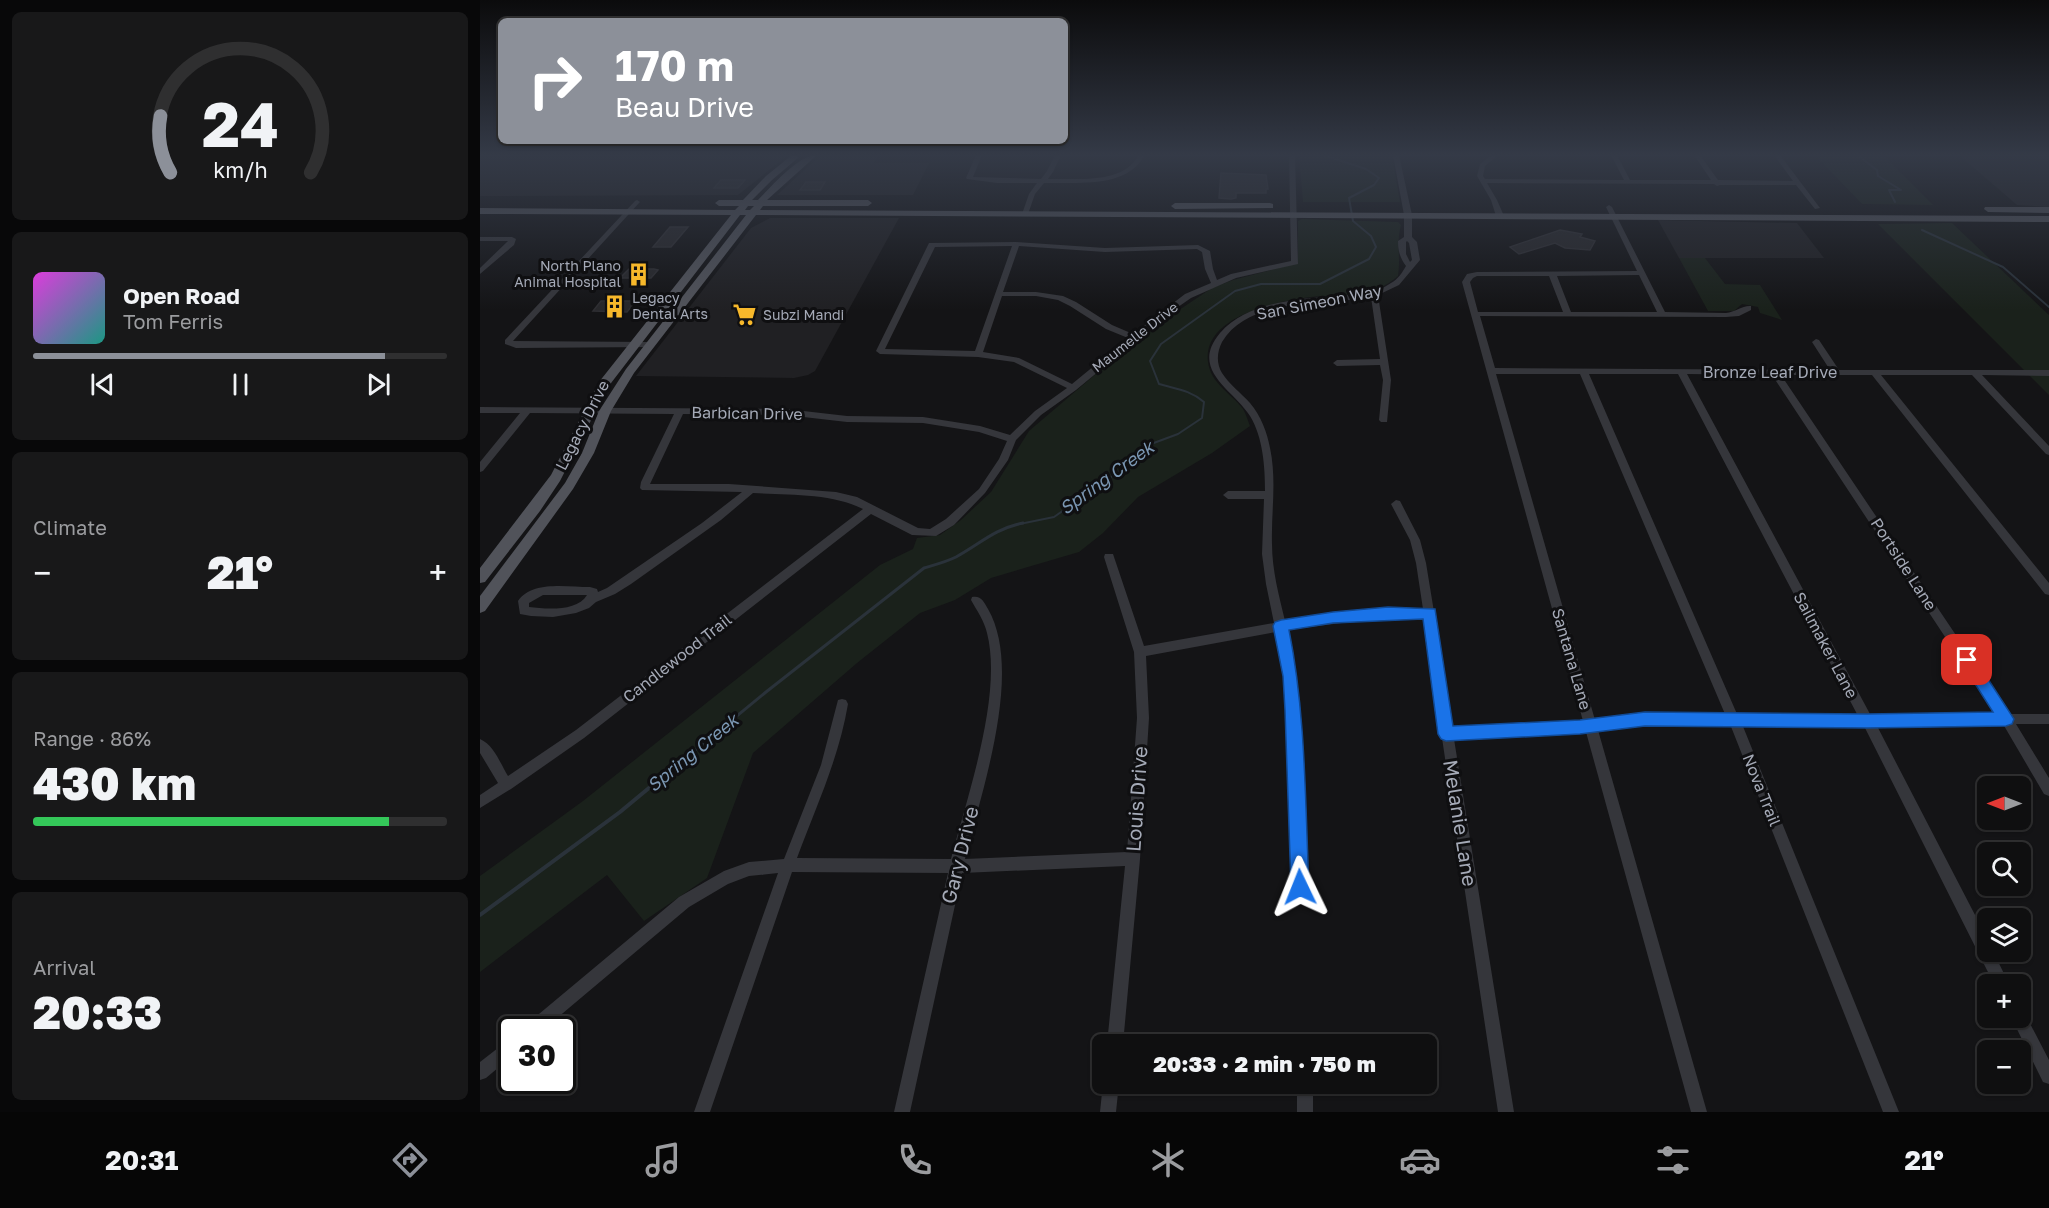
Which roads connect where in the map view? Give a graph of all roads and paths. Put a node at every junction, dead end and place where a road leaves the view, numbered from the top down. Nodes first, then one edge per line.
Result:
1 (548, 207) edge
2 (634, 207) edge
3 (750, 207) junction
4 (753, 207) edge
5 (866, 207) edge
6 (956, 207) edge
7 (1027, 207) edge
8 (1294, 207) edge
9 (1406, 207) edge
10 (1496, 207) edge
11 (1609, 207) junction
12 (1742, 208) junction
13 (1817, 208) junction
14 (1026, 210) junction
15 (2049, 210) edge
16 (480, 211) edge
17 (544, 211) junction
18 (631, 211) junction
19 (1294, 211) junction
20 (1407, 211) junction
21 (1498, 211) junction
22 (862, 212) junction
23 (1615, 216) junction
24 (1748, 217) junction
25 (1824, 218) junction
26 (2049, 219) edge
27 (1408, 238) junction
28 (480, 239) edge
29 (1016, 244) junction
30 (701, 259) junction
31 (1409, 265) junction
32 (480, 272) edge
33 (1643, 273) junction
34 (1552, 274) junction
35 (700, 281) junction
36 (1215, 284) junction
37 (999, 294) junction
38 (1374, 294) junction
39 (663, 308) junction
40 (680, 308) junction
41 (1748, 308) dead end
42 (1474, 314) junction
43 (1568, 314) junction
44 (1662, 314) junction
45 (1133, 337) junction
46 (1816, 342) dead end
47 (633, 345) junction
48 (650, 345) junction
49 (978, 354) junction
50 (1385, 362) junction
51 (1337, 363) dead end
52 (1490, 371) junction
53 (1583, 371) junction
54 (1681, 371) junction
55 (1775, 372) junction
56 (1836, 372) junction
57 (1874, 372) junction
58 (1974, 372) junction
59 (2049, 373) edge
60 (1073, 388) junction
61 (480, 410) edge
62 (527, 411) junction
63 (587, 411) junction
64 (605, 411) junction
65 (680, 412) junction
66 (1384, 420) dead end
67 (1012, 439) junction
68 (2049, 452) edge
69 (480, 469) edge
70 (751, 489) junction
71 (1228, 495) dead end
72 (1269, 495) junction
73 (1396, 504) dead end
74 (870, 509) junction
75 (1109, 557) dead end
76 (480, 578) edge
77 (2049, 591) edge
78 (594, 598) junction
79 (976, 600) dead end
80 (480, 607) edge
81 (1430, 613) junction
82 (1281, 626) junction
83 (1140, 652) junction
84 (842, 704) dead end
85 (2006, 719) junction
86 (2049, 719) edge
87 (1734, 720) junction
88 (1867, 721) junction
89 (1590, 724) junction
90 (1446, 734) junction
91 (480, 745) edge
92 (506, 785) junction
93 (2049, 790) edge
94 (480, 802) edge
95 (1133, 860) junction
96 (788, 865) junction
97 (956, 866) junction
98 (1300, 887) dead end
99 (1997, 974) edge
100 (548, 1016) edge
101 (2025, 1028) edge
102 (1116, 1034) edge
103 (498, 1057) edge
104 (480, 1072) edge
105 (2049, 1076) edge
106 (1110, 1094) edge
107 (1305, 1094) edge
108 (702, 1112) edge
109 (902, 1112) edge
110 (1108, 1112) edge
111 (1305, 1112) edge
112 (1506, 1112) edge
113 (1699, 1112) edge
114 (1891, 1112) edge

1 - 17 main road
2 - 18 street
3 - 4 main road
3 - 18 main road
3 - 22 main road
3 - 30 main road, Legacy Drive
3 - 35 main road, Legacy Drive
5 - 22 main road
6 - 14 main road
7 - 14 street
8 - 19 street, Maumelle Drive
9 - 20 street
10 - 21 street
11 - 12 main road
11 - 21 main road
11 - 23 street
12 - 13 main road
12 - 24 main road
13 - 15 main road
13 - 25 main road
14 - 19 main road
14 - 22 main road
16 - 17 main road
17 - 18 main road
18 - 47 street
19 - 20 main road
19 - 36 street, Maumelle Drive
20 - 21 main road
20 - 27 street
21 - 23 main road
23 - 24 main road
23 - 33 street
24 - 25 main road
25 - 26 main road
27 - 31 street
27 - 31 street
28 - 32 street
29 - 36 street
29 - 37 street
29 - 49 street
30 - 35 main road
30 - 39 main road, Legacy Drive
31 - 38 street, San Simeon Way
33 - 34 street
33 - 44 street
34 - 42 street, Santana Lane
34 - 43 street
35 - 40 main road, Legacy Drive
36 - 45 street, Maumelle Drive
37 - 45 street
37 - 49 street
38 - 50 street
38 - 72 street, San Simeon Way
39 - 40 main road
39 - 47 main road, Legacy Drive
40 - 48 main road, Legacy Drive
41 - 44 street
42 - 43 street
42 - 52 street, Santana Lane
43 - 44 street
45 - 60 street, Maumelle Drive
46 - 56 street
47 - 48 street
47 - 63 main road, Legacy Drive
48 - 64 main road, Legacy Drive
49 - 60 street
50 - 51 street
50 - 66 street
52 - 53 street, Bronze Leaf Drive
52 - 89 street, Santana Lane
53 - 54 street, Bronze Leaf Drive
53 - 87 street, Nova Trail
54 - 55 street, Bronze Leaf Drive
54 - 88 street, Sailmaker Lane
55 - 56 street, Bronze Leaf Drive
55 - 85 street, Portside Lane
56 - 57 street, Bronze Leaf Drive
57 - 58 street, Bronze Leaf Drive
57 - 77 street
58 - 59 street, Bronze Leaf Drive
58 - 68 street
60 - 67 street, Maumelle Drive
61 - 62 street, Barbican Drive
62 - 63 street, Barbican Drive
62 - 69 street
63 - 64 street, Barbican Drive
63 - 76 main road, Legacy Drive
64 - 65 street, Barbican Drive
64 - 80 main road, Legacy Drive
65 - 67 street, Barbican Drive
65 - 70 street
67 - 74 street, Maumelle Drive
70 - 74 street
70 - 78 street
71 - 72 street
72 - 82 street, San Simeon Way
73 - 81 street, Melanie Lane
74 - 92 street, Candlewood Trail
75 - 83 street, Louis Drive
78 - 78 street
79 - 97 street, Gary Drive
81 - 82 street
81 - 90 street, Melanie Lane
82 - 83 street
82 - 98 street, San Simeon Way
83 - 95 street, Louis Drive
84 - 96 street
85 - 86 street
85 - 88 street
85 - 93 street, Portside Lane
87 - 88 street
87 - 89 street
87 - 114 street, Nova Trail
88 - 99 street, Sailmaker Lane
89 - 90 street
89 - 113 street, Santana Lane
90 - 112 street, Melanie Lane
91 - 92 street
92 - 94 street, Candlewood Trail
95 - 97 street
95 - 102 street, Louis Drive
96 - 97 street
96 - 100 street
96 - 108 street
97 - 109 street, Gary Drive
101 - 105 street
103 - 104 street
106 - 110 street
107 - 111 street

